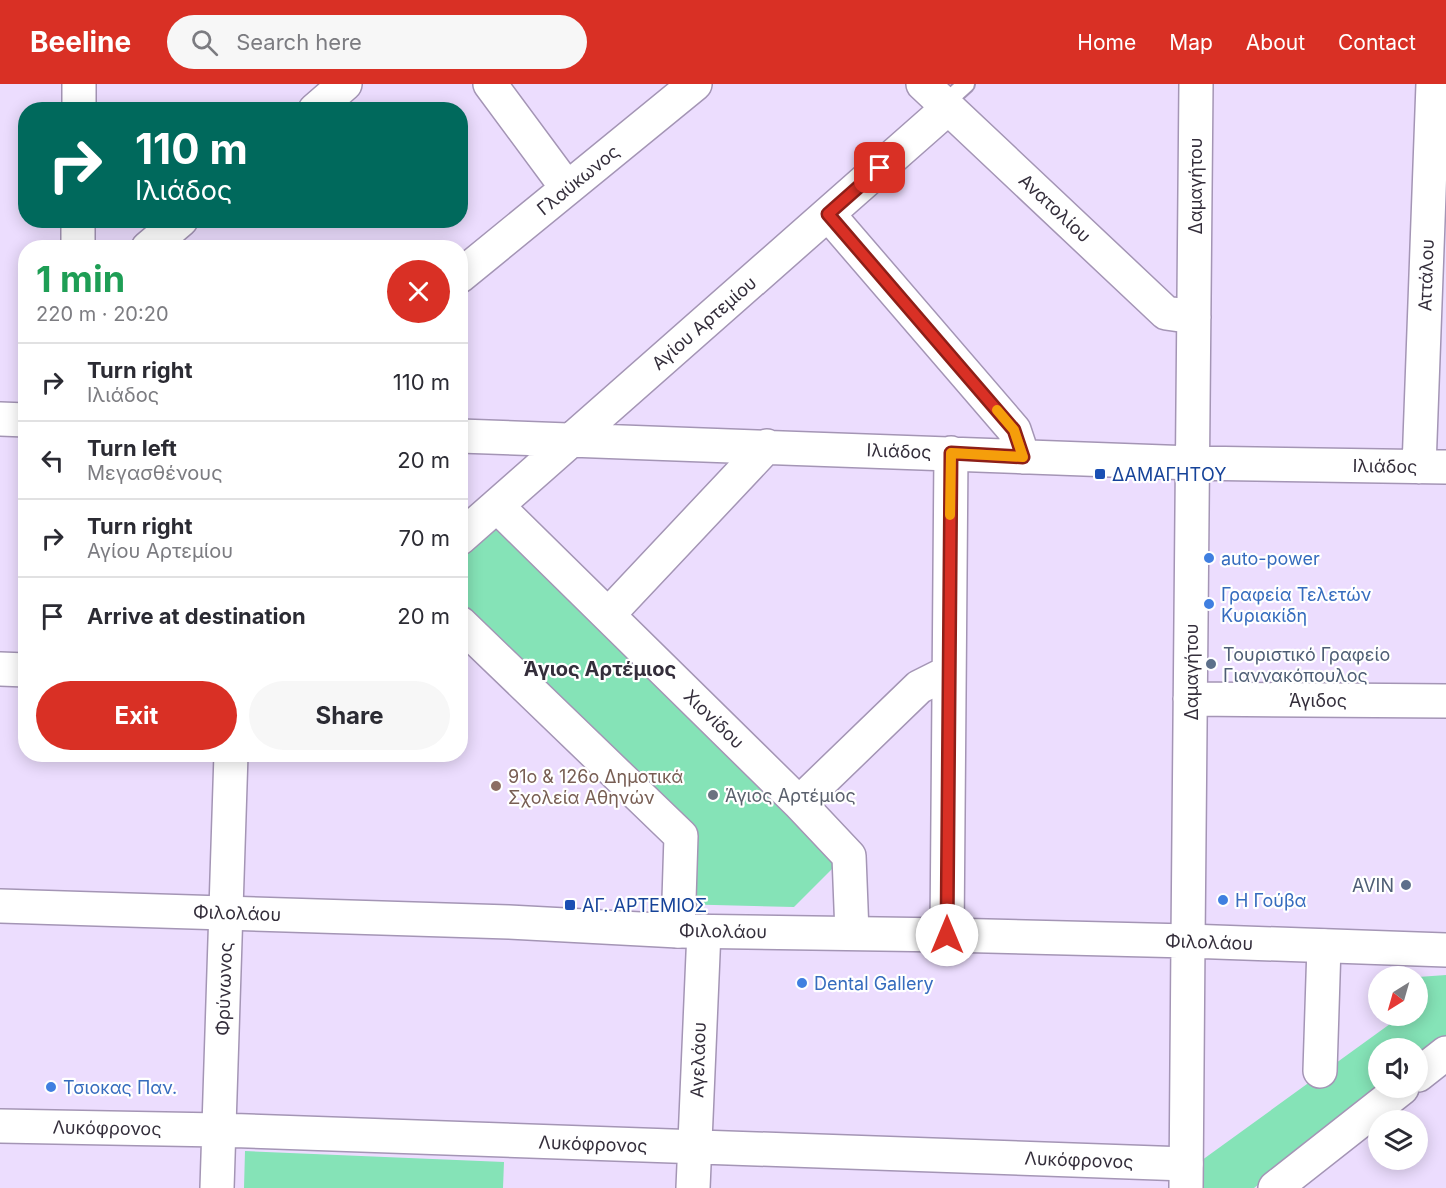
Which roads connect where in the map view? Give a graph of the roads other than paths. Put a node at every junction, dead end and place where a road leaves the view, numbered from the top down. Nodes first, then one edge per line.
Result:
1 (79, 84) edge
2 (345, 84) edge
3 (490, 84) edge
4 (695, 84) edge
5 (1196, 84) edge
6 (1433, 84) edge
7 (945, 95) edge
8 (78, 102) edge
9 (324, 102) edge
10 (567, 188) junction
11 (1438, 195) edge
12 (828, 214) junction
13 (172, 228) edge
14 (157, 240) edge
15 (468, 269) edge
16 (1194, 317) junction
17 (0, 419) edge
18 (18, 420) edge
19 (468, 436) edge
20 (571, 441) junction
21 (767, 446) junction
22 (951, 453) junction
23 (1023, 457) junction
24 (1192, 463) junction
25 (1432, 467) edge
26 (497, 506) junction
27 (468, 531) edge
28 (608, 615) junction
29 (468, 631) edge
30 (0, 669) edge
31 (18, 670) edge
32 (949, 672) junction
33 (1191, 699) junction
34 (1446, 700) edge
35 (231, 762) edge
36 (800, 803) junction
37 (0, 906) edge
38 (226, 913) junction
39 (691, 931) junction
40 (852, 933) junction
41 (947, 935) junction
42 (1188, 941) junction
43 (1324, 946) junction
44 (1446, 950) edge
45 (1446, 1053) edge
46 (1428, 1067) edge
47 (1320, 1071) dead end
48 (1389, 1098) edge
49 (0, 1126) edge
50 (219, 1130) junction
51 (695, 1148) junction
52 (1186, 1176) edge
53 (217, 1188) edge
54 (693, 1188) edge
55 (1275, 1188) edge

1 - 8 street
2 - 9 street
3 - 10 street
4 - 10 street, Γλαύκωνος
5 - 16 street, Δαμαγήτου
6 - 11 street, Αττάλου
7 - 12 street, Αγίου Αρτεμίου
7 - 16 street, Ανατολίου
10 - 15 street, Γλαύκωνος
11 - 25 street, Αττάλου
12 - 20 street, Αγίου Αρτεμίου
12 - 23 street
13 - 14 street
16 - 24 street, Δαμαγήτου
17 - 18 street
19 - 20 street, Ιλιάδος
20 - 21 street, Ιλιάδος
20 - 26 street, Αγίου Αρτεμίου
21 - 22 street, Ιλιάδος
21 - 28 street
22 - 23 street, Ιλιάδος
22 - 32 street
23 - 24 street, Ιλιάδος
24 - 25 street, Ιλιάδος
24 - 33 street, Δαμαγήτου
26 - 27 street, Αγίου Αρτεμίου
26 - 28 street, Χιονίδου
28 - 36 street, Χιονίδου
29 - 39 street, Αγελάου
30 - 31 street
32 - 36 street
32 - 41 street
33 - 34 street, Άγιδος
33 - 42 street, Δαμαγήτου
35 - 38 street, Φρύνωνος
36 - 40 street, Χιονίδου
37 - 38 street, Φιλολάου
38 - 39 street, Φιλολάου
38 - 50 street, Φρύνωνος
39 - 40 street, Φιλολάου
39 - 51 street, Αγελάου
40 - 41 street, Φιλολάου
41 - 42 street, Φιλολάου
42 - 43 street, Φιλολάου
42 - 52 street, Δαμαγήτου
43 - 44 street, Φιλολάου
43 - 47 street
45 - 46 street
48 - 55 street
49 - 50 street, Λυκόφρονος
50 - 51 street, Λυκόφρονος
50 - 53 street, Φρύνωνος
51 - 52 street, Λυκόφρονος
51 - 54 street, Αγελάου

